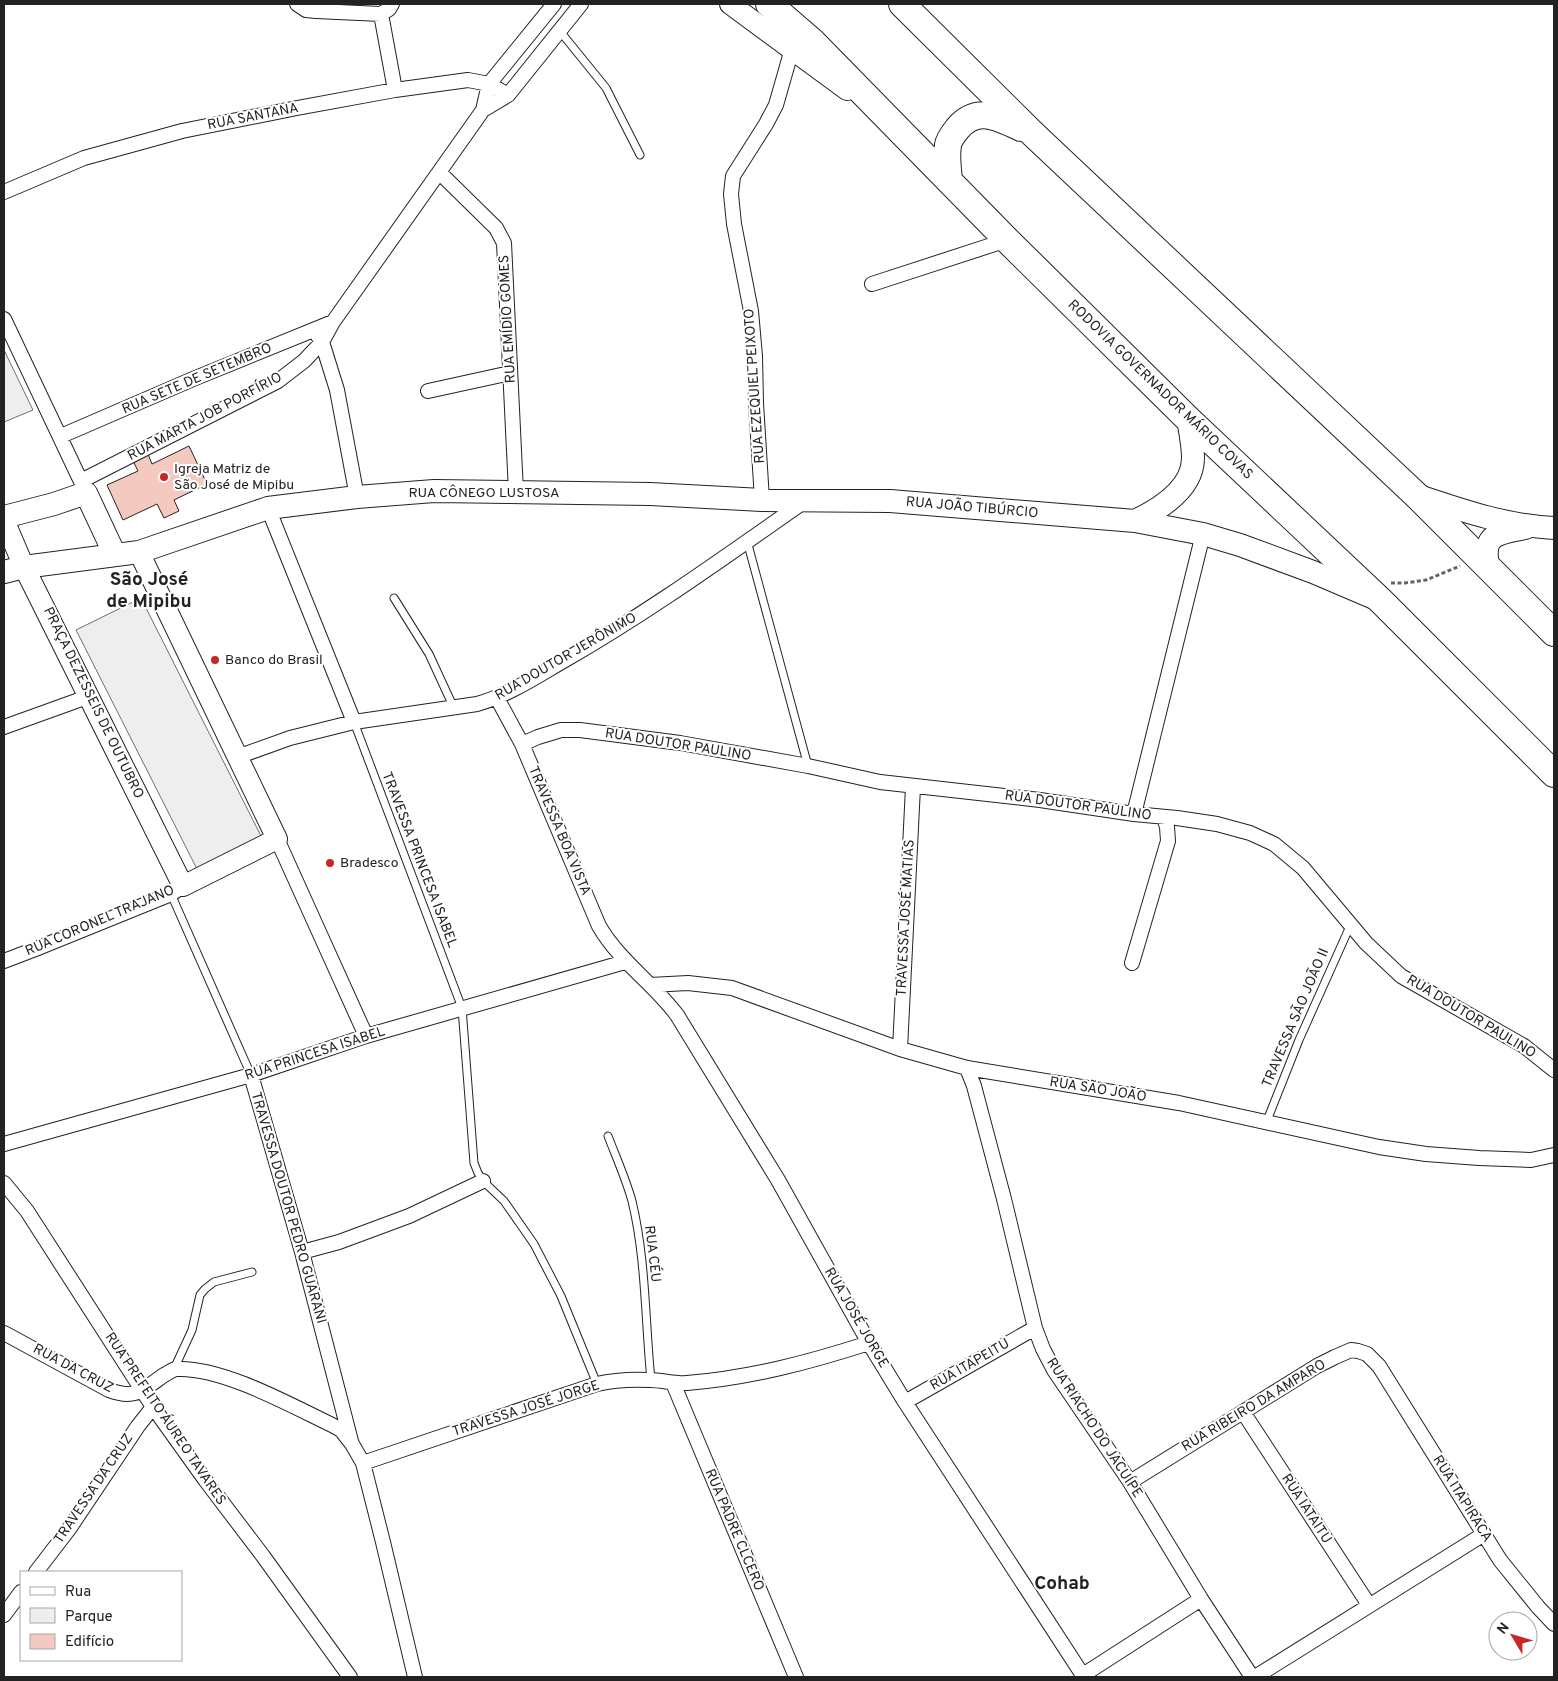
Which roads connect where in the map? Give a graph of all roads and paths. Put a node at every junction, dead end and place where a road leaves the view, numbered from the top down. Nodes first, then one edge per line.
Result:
1 (297, 4) edge
2 (392, 4) edge
3 (554, 4) edge
4 (581, 4) edge
5 (730, 4) edge
6 (769, 4) edge
7 (902, 4) edge
8 (381, 14) junction
9 (559, 30) junction
10 (792, 48) junction
11 (488, 84) junction
12 (395, 90) junction
13 (508, 95) junction
14 (483, 110) junction
15 (896, 127) junction
16 (1033, 134) junction
17 (640, 155) dead end
18 (439, 172) junction
19 (949, 180) junction
20 (4, 192) edge
21 (1007, 240) junction
22 (872, 284) dead end
23 (4, 319) edge
24 (333, 322) junction
25 (313, 329) junction
26 (322, 342) junction
27 (510, 373) junction
28 (428, 391) dead end
29 (1188, 419) junction
30 (61, 436) junction
31 (84, 487) junction
32 (516, 492) junction
33 (1416, 495) junction
34 (357, 497) junction
35 (808, 499) junction
36 (762, 500) junction
37 (268, 508) junction
38 (4, 518) edge
39 (1135, 521) junction
40 (1528, 527) junction
41 (1554, 528) edge
42 (1203, 534) junction
43 (747, 541) junction
44 (139, 552) junction
45 (114, 555) junction
46 (1485, 562) junction
47 (14, 569) edge
48 (1372, 592) junction
49 (394, 598) dead end
50 (1554, 633) edge
51 (90, 696) junction
52 (497, 698) junction
53 (453, 706) junction
54 (354, 722) junction
55 (4, 727) edge
56 (522, 744) junction
57 (236, 757) junction
58 (808, 766) junction
59 (1554, 774) edge
60 (913, 787) junction
61 (1134, 814) junction
62 (1164, 818) junction
63 (277, 840) junction
64 (177, 890) junction
65 (1351, 924) junction
66 (4, 961) edge
67 (625, 962) junction
68 (1132, 963) dead end
69 (650, 985) junction
70 (462, 1008) junction
71 (366, 1036) junction
72 (900, 1049) junction
73 (967, 1068) junction
74 (1554, 1070) edge
75 (251, 1075) junction
76 (1266, 1123) junction
77 (608, 1136) dead end
78 (4, 1144) edge
79 (1554, 1155) edge
80 (483, 1181) junction
81 (4, 1182) edge
82 (302, 1252) junction
83 (252, 1272) dead end
84 (1035, 1328) junction
85 (4, 1333) edge
86 (869, 1342) junction
87 (1379, 1366) joint
88 (174, 1369) junction
89 (651, 1380) junction
90 (673, 1383) junction
91 (597, 1384) junction
92 (143, 1390) junction
93 (905, 1402) junction
94 (153, 1407) junction
95 (1243, 1412) junction
96 (352, 1444) junction
97 (363, 1463) junction
98 (1130, 1482) junction
99 (1484, 1534) junction
100 (37, 1571) edge
101 (20, 1593) edge
102 (1201, 1599) junction
103 (1369, 1605) junction
104 (4, 1615) edge
105 (1554, 1624) edge
106 (1084, 1676) edge
107 (350, 1677) edge
108 (415, 1677) edge
109 (796, 1677) edge
110 (1254, 1677) edge

1 - 8 street
2 - 8 street
3 - 11 street
4 - 9 street
5 - 10 street
6 - 15 highway, RODOVIA GOVERNADOR MÁRIO COVAS
7 - 16 highway
8 - 12 street
9 - 13 street
9 - 17 lane
10 - 15 street
10 - 36 street, RUA EZEQUIEL PEIXOTO
11 - 12 street, RUA SANTANA
11 - 13 street, RUA SANTANA
11 - 14 street
12 - 20 street, RUA SANTANA
13 - 14 street
14 - 18 street
15 - 19 highway, RODOVIA GOVERNADOR MÁRIO COVAS
16 - 19 highway
16 - 33 highway
18 - 24 street
18 - 27 street, RUA EMÍDIO GOMES
19 - 21 highway, RODOVIA GOVERNADOR MÁRIO COVAS
21 - 22 street
21 - 29 highway, RODOVIA GOVERNADOR MÁRIO COVAS
23 - 30 street
24 - 25 street, RUA SETE DE SETEMBRO
24 - 26 street
25 - 26 street
25 - 30 street, RUA SETE DE SETEMBRO
26 - 31 street, RUA MARTA JOB PORFÍRIO
26 - 34 street
27 - 28 street
27 - 32 street, RUA EMÍDIO GOMES
29 - 39 main road
29 - 48 highway, RODOVIA GOVERNADOR MÁRIO COVAS
30 - 31 street
31 - 38 main road
31 - 45 main road
32 - 34 main road, RUA CÔNEGO LUSTOSA
32 - 36 main road, RUA CÔNEGO LUSTOSA
33 - 40 main road
33 - 46 highway
34 - 37 main road, RUA CÔNEGO LUSTOSA
35 - 36 main road, RUA CÔNEGO LUSTOSA
35 - 39 main road, RUA JOÃO TIBÚRCIO
35 - 43 street, RUA DOUTOR JERÔNIMO
37 - 44 main road, RUA CÔNEGO LUSTOSA
37 - 54 street
38 - 47 street, PRAÇA DEZESSEIS DE OUTUBRO
39 - 42 main road, RUA JOÃO TIBÚRCIO
40 - 41 main road
40 - 46 main road
42 - 48 main road, RUA JOÃO TIBÚRCIO
42 - 61 street
43 - 52 street, RUA DOUTOR JERÔNIMO
43 - 58 lane
44 - 45 main road, RUA CÔNEGO LUSTOSA
44 - 57 street
45 - 47 main road, RUA CÔNEGO LUSTOSA
46 - 48 path
46 - 50 highway
47 - 51 street, PRAÇA DEZESSEIS DE OUTUBRO
48 - 59 highway, RODOVIA GOVERNADOR MÁRIO COVAS
49 - 53 lane
51 - 55 street
51 - 64 street, PRAÇA DEZESSEIS DE OUTUBRO
52 - 53 street, RUA DOUTOR JERÔNIMO
52 - 56 street, TRAVESSA BOA VISTA
53 - 54 street, RUA DOUTOR JERÔNIMO
54 - 57 street, RUA DOUTOR JERÔNIMO
54 - 70 lane, TRAVESSA PRINCESA ISABEL
56 - 58 street, RUA DOUTOR PAULINO
56 - 67 street, TRAVESSA BOA VISTA
57 - 63 street
58 - 60 street, RUA DOUTOR PAULINO
60 - 61 street, RUA DOUTOR PAULINO
60 - 72 street, TRAVESSA JOSÉ MATIAS
61 - 62 street, RUA DOUTOR PAULINO
62 - 65 street, RUA DOUTOR PAULINO
62 - 68 street
63 - 64 street, RUA CORONEL TRAJANO
63 - 71 street
64 - 66 street, RUA CORONEL TRAJANO
64 - 75 lane, TRAVESSA DOUTOR PEDRO GUARANI
65 - 74 street, RUA DOUTOR PAULINO
65 - 76 lane, TRAVESSA SÃO JOÃO II
67 - 69 street, RUA JOSÉ JORGE
67 - 70 street, RUA PRINCESA ISABEL
69 - 72 street, RUA SÃO JOÃO
69 - 86 street, RUA JOSÉ JORGE
70 - 71 street, RUA PRINCESA ISABEL
70 - 80 lane, TRAVESSA PRINCESA ISABEL
71 - 75 street, RUA PRINCESA ISABEL
72 - 73 street, RUA SÃO JOÃO
73 - 76 street, RUA SÃO JOÃO
73 - 84 street, RUA RIACHO DO JACUÍPE
75 - 78 street, RUA PRINCESA ISABEL
75 - 82 street, TRAVESSA DOUTOR PEDRO GUARANI
76 - 79 street, RUA SÃO JOÃO
77 - 89 lane, RUA CÉU
80 - 82 street
80 - 91 lane
81 - 92 street, RUA PREFEITO ÁUREO TAVARES
82 - 96 street, TRAVESSA DOUTOR PEDRO GUARANI
83 - 88 lane
84 - 93 street, RUA ITAPEITU
84 - 98 street, RUA RIACHO DO JACUÍPE
85 - 92 street, RUA DA CRUZ
86 - 90 street, TRAVESSA JOSÉ JORGE
86 - 93 street, RUA JOSÉ JORGE
87 - 95 street, RUA RIBEIRO DA AMPARO
87 - 99 street, RUA ITAPIRACA
88 - 92 street
88 - 96 street
89 - 90 street, TRAVESSA JOSÉ JORGE
89 - 91 street, TRAVESSA JOSÉ JORGE
90 - 109 street, RUA PADRE CLCERO
91 - 97 street, TRAVESSA JOSÉ JORGE
92 - 94 street, RUA PREFEITO ÁUREO TAVARES
93 - 106 street, RUA JOSÉ JORGE
94 - 100 street, TRAVESSA DA CRUZ
94 - 107 street, RUA PREFEITO ÁUREO TAVARES
95 - 98 street, RUA RIBEIRO DA AMPARO
95 - 103 street, RUA IATAITU
96 - 97 street
97 - 108 street
98 - 102 street, RUA RIACHO DO JACUÍPE
99 - 103 street
99 - 105 street, RUA ITAPIRACA
101 - 104 street
102 - 106 street
102 - 110 street, RUA RIACHO DO JACUÍPE
103 - 110 street

